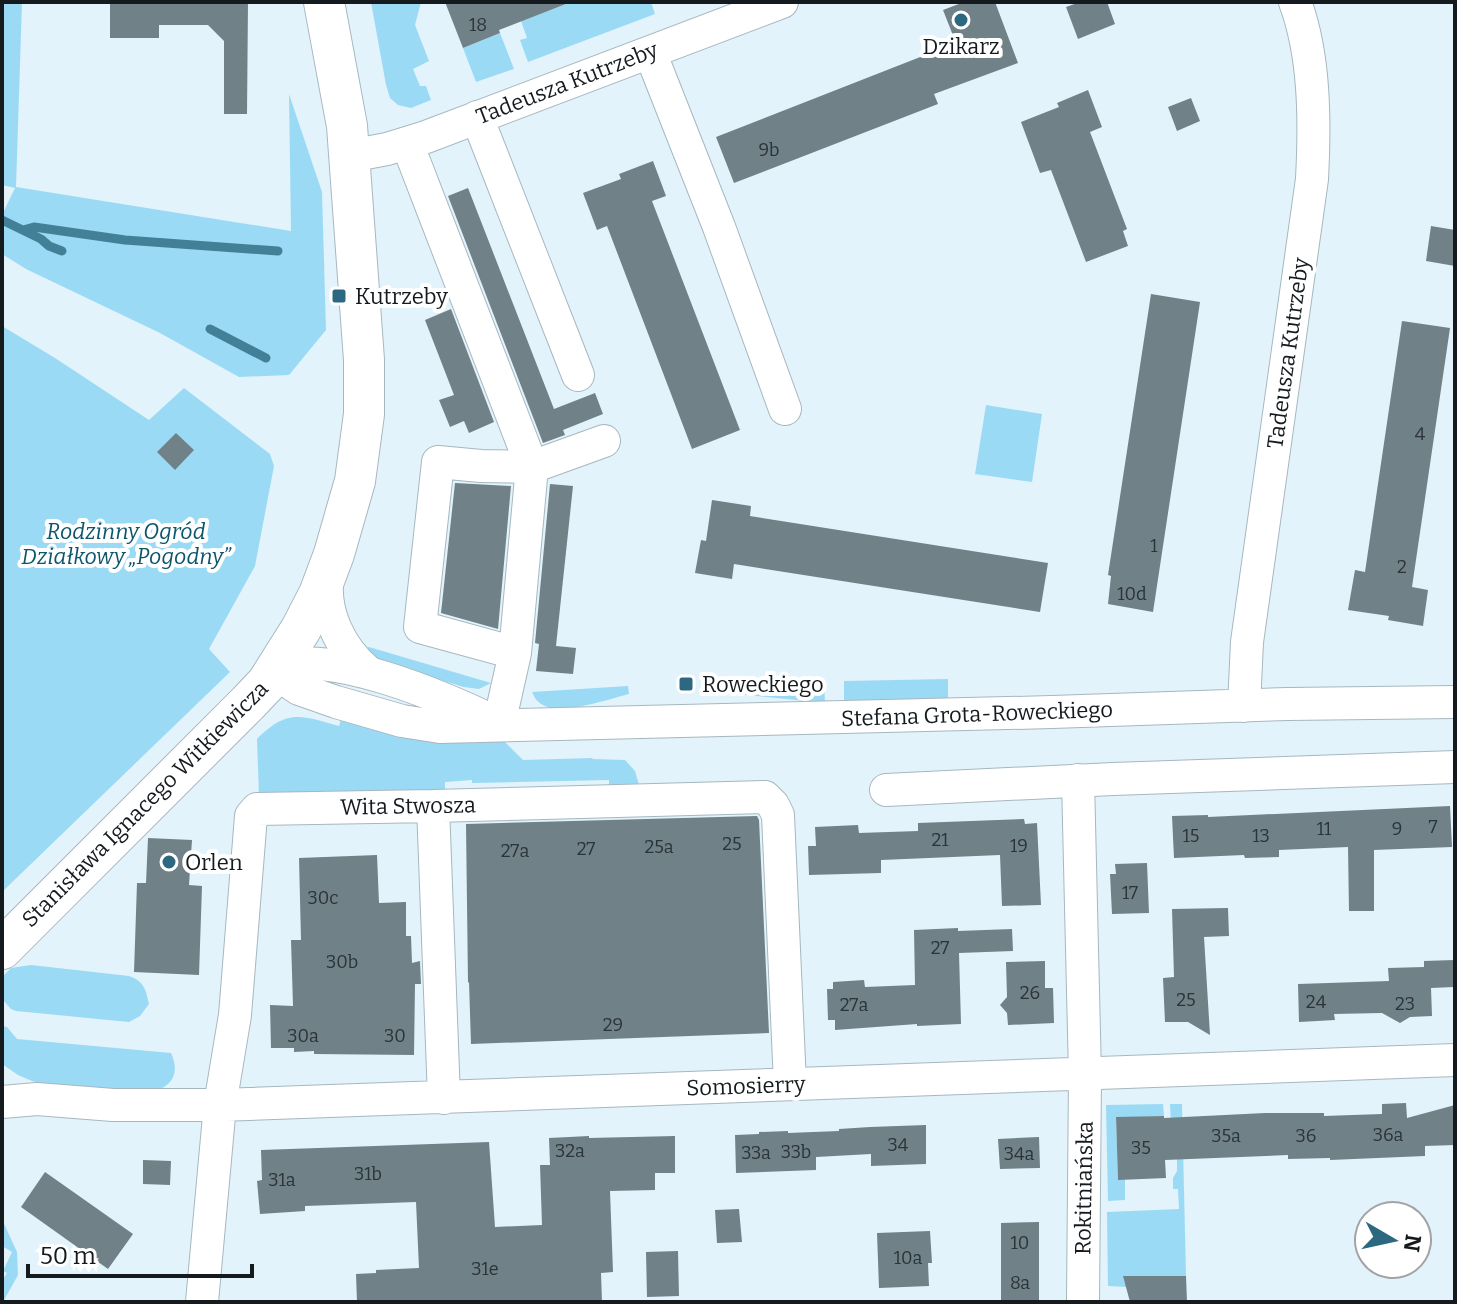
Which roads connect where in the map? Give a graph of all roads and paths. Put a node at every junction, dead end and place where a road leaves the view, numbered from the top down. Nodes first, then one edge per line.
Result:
1 (324, 2) edge
2 (782, 2) edge
3 (1295, 2) edge
4 (650, 52) junction
5 (477, 117) junction
6 (407, 143) junction
7 (350, 156) junction
8 (578, 375) dead end
9 (785, 409) dead end
10 (604, 441) dead end
11 (532, 467) junction
12 (330, 563) junction
13 (515, 653) junction
14 (367, 671) junction
15 (274, 672) junction
16 (1455, 702) edge
17 (1244, 706) junction
18 (499, 724) junction
19 (1455, 767) edge
20 (1078, 780) junction
21 (886, 790) dead end
22 (433, 806) junction
23 (2, 949) edge
24 (1455, 1060) edge
25 (1085, 1075) junction
26 (2, 1078) edge
27 (790, 1084) junction
28 (444, 1098) junction
29 (37, 1099) junction
30 (2, 1102) edge
31 (220, 1105) junction
32 (202, 1302) edge
33 (1083, 1302) edge

1 - 7 street, Stanisława Ignacego Witkiewicza
2 - 4 street, Tadeusza Kutrzeby
3 - 17 street, Tadeusza Kutrzeby
4 - 5 street, Tadeusza Kutrzeby
4 - 9 street
5 - 6 street, Tadeusza Kutrzeby
5 - 8 street
6 - 7 street, Tadeusza Kutrzeby
6 - 11 street
7 - 12 street, Stanisława Ignacego Witkiewicza
10 - 11 street
11 - 13 street
11 - 13 street
12 - 14 street
12 - 15 street, Stanisława Ignacego Witkiewicza
13 - 18 street
14 - 15 street, Stefana Grota-Roweckiego
14 - 18 street, Stefana Grota-Roweckiego
15 - 18 street, Stefana Grota-Roweckiego
15 - 23 street, Stanisława Ignacego Witkiewicza
16 - 17 street, Stefana Grota-Roweckiego
17 - 18 street, Stefana Grota-Roweckiego
19 - 20 street
20 - 21 street
20 - 25 street
22 - 27 street, Wita Stwosza
22 - 28 street
22 - 31 street, Wita Stwosza
24 - 25 street, Somosierry
25 - 27 street, Somosierry
25 - 33 street, Rokitniańska
26 - 29 street, Somosierry
27 - 28 street, Somosierry
28 - 31 street, Somosierry
29 - 30 street, Somosierry
29 - 31 street, Somosierry
31 - 32 street, Wita Stwosza

